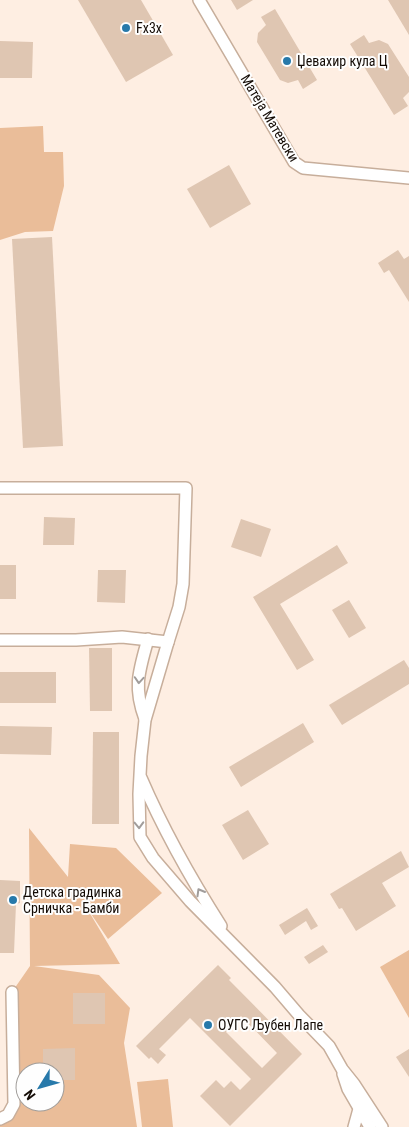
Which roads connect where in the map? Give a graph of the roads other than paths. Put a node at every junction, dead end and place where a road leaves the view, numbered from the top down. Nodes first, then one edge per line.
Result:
1 (200, 0) edge
2 (409, 178) edge
3 (0, 488) edge
4 (148, 639) junction
5 (0, 640) edge
6 (168, 642) junction
7 (145, 720) junction
8 (140, 776) junction
9 (235, 948) junction
10 (12, 992) dead end
11 (342, 1070) junction
12 (359, 1109) junction
13 (0, 1119) edge
14 (354, 1127) edge
15 (370, 1127) edge
16 (382, 1127) edge

1 - 2 street, Матеја Матевски
3 - 6 street
4 - 5 street
4 - 6 street
4 -> 7 street
6 - 7 street
7 - 8 street
9 -> 8 street
8 -> 9 street
9 - 11 street
10 - 13 street
11 - 12 street
11 - 16 street
12 - 14 street
12 - 15 street

